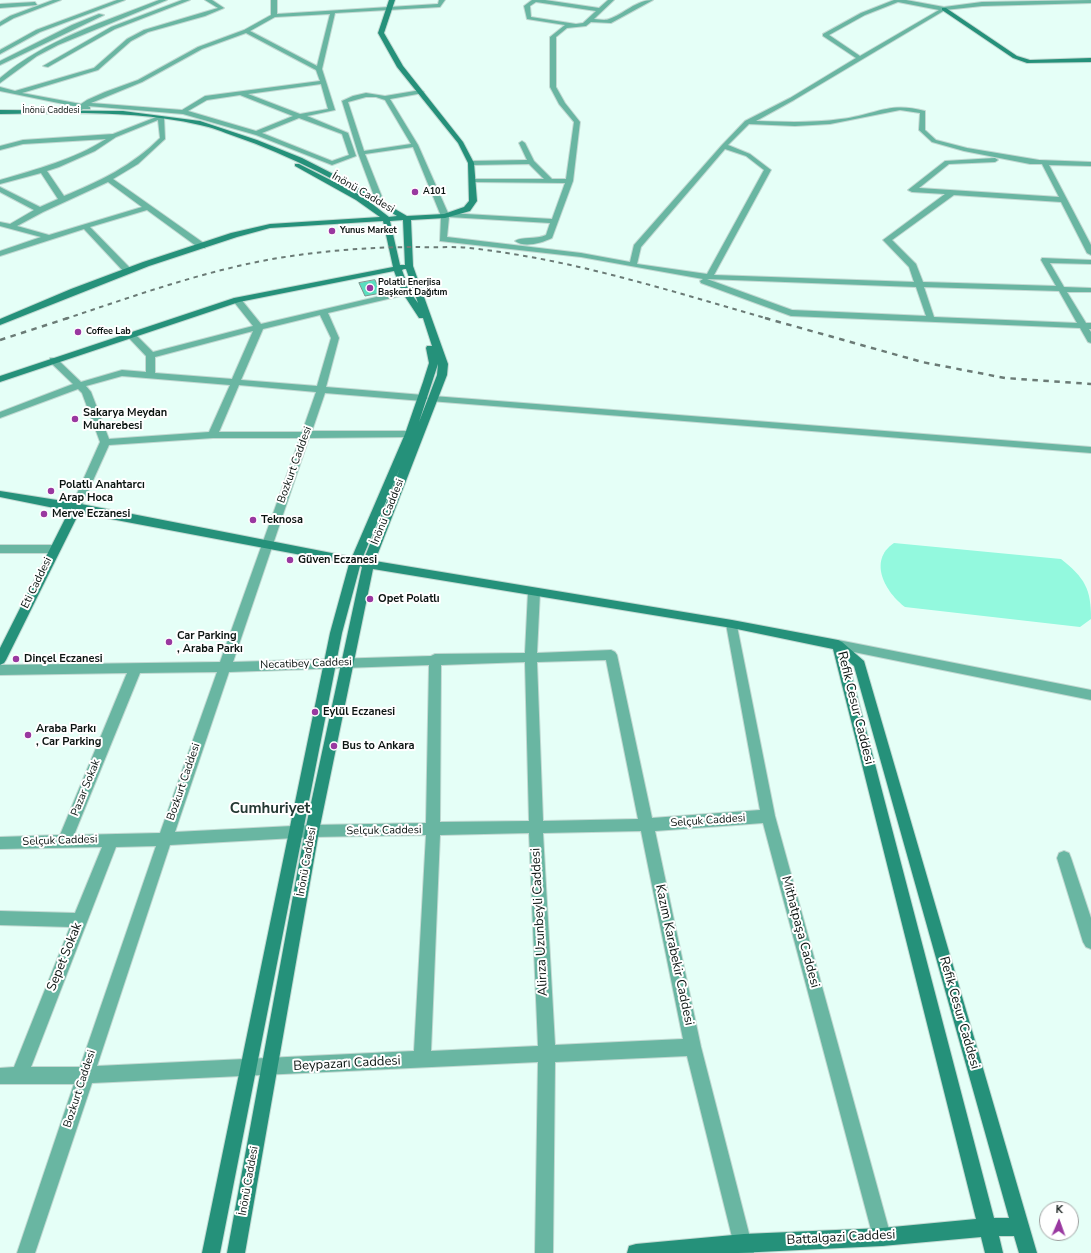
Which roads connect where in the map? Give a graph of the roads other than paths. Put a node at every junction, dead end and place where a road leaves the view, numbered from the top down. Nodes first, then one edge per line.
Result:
1 (58, 0) edge
2 (122, 0) edge
3 (164, 0) edge
4 (187, 0) edge
5 (208, 0) edge
6 (274, 0) edge
7 (392, 0) edge
8 (442, 0) edge
9 (535, 0) edge
10 (611, 0) edge
11 (650, 0) edge
12 (935, 0) edge
13 (1091, 1) edge
14 (44, 2) edge
15 (0, 6) edge
16 (948, 7) junction
17 (389, 8) junction
18 (601, 10) junction
19 (333, 13) junction
20 (104, 14) dead end
21 (274, 16) junction
22 (590, 20) junction
23 (0, 24) edge
24 (584, 25) junction
25 (246, 31) junction
26 (70, 37) junction
27 (90, 40) junction
28 (0, 52) edge
29 (1091, 56) edge
30 (861, 58) junction
31 (1091, 60) edge
32 (0, 63) edge
33 (46, 66) dead end
34 (318, 69) junction
35 (0, 82) edge
36 (323, 82) junction
37 (0, 89) edge
38 (421, 92) junction
39 (240, 93) junction
40 (16, 94) junction
41 (276, 94) junction
42 (385, 98) junction
43 (345, 101) junction
44 (330, 102) junction
45 (84, 105) junction
46 (278, 108) junction
47 (77, 111) junction
48 (0, 112) edge
49 (102, 112) junction
50 (183, 112) junction
51 (298, 116) junction
52 (158, 119) junction
53 (747, 122) junction
54 (256, 133) junction
55 (114, 136) junction
56 (245, 137) junction
57 (522, 143) dead end
58 (415, 145) junction
59 (724, 146) junction
60 (0, 148) edge
61 (361, 153) junction
62 (531, 162) junction
63 (1041, 162) junction
64 (471, 163) junction
65 (1091, 164) edge
66 (43, 170) junction
67 (110, 180) junction
68 (473, 180) junction
69 (550, 181) junction
70 (569, 181) junction
71 (0, 182) edge
72 (0, 189) edge
73 (952, 193) junction
74 (63, 200) junction
75 (1064, 200) junction
76 (380, 202) junction
77 (149, 207) junction
78 (40, 210) junction
79 (448, 216) junction
80 (386, 218) junction
81 (407, 218) junction
82 (555, 221) junction
83 (0, 224) edge
84 (85, 226) junction
85 (11, 227) junction
86 (49, 237) junction
87 (443, 239) junction
88 (202, 246) junction
89 (1091, 253) edge
90 (0, 254) edge
91 (1091, 262) edge
92 (633, 265) junction
93 (409, 266) junction
94 (397, 268) junction
95 (128, 271) junction
96 (682, 273) junction
97 (710, 276) junction
98 (920, 284) junction
99 (1063, 290) junction
100 (1091, 290) edge
101 (406, 292) junction
102 (237, 300) junction
103 (323, 312) junction
104 (931, 319) junction
105 (0, 322) edge
106 (1087, 326) edge
107 (259, 327) junction
108 (131, 335) junction
109 (1091, 340) edge
110 (151, 355) junction
111 (53, 360) junction
112 (150, 375) junction
113 (0, 379) edge
114 (235, 383) junction
115 (80, 385) junction
116 (321, 390) junction
117 (428, 399) junction
118 (0, 415) edge
119 (410, 434) junction
120 (306, 435) junction
121 (213, 436) junction
122 (105, 442) junction
123 (1091, 450) edge
124 (0, 494) edge
125 (76, 507) junction
126 (267, 544) junction
127 (0, 549) edge
128 (54, 550) junction
129 (362, 563) junction
130 (534, 592) junction
131 (732, 624) junction
132 (838, 645) junction
133 (611, 655) joint
134 (531, 656) junction
135 (435, 659) junction
136 (0, 660) edge
137 (346, 662) junction
138 (330, 663) junction
139 (224, 667) junction
140 (135, 668) junction
141 (0, 670) edge
142 (1091, 695) edge
143 (768, 816) junction
144 (646, 825) junction
145 (536, 828) junction
146 (433, 830) junction
147 (312, 831) junction
148 (295, 833) junction
149 (165, 839) junction
150 (112, 840) junction
151 (64, 842) junction
152 (0, 843) edge
153 (1064, 858) dead end
154 (0, 918) edge
155 (80, 920) junction
156 (1091, 942) edge
157 (693, 1047) junction
158 (547, 1053) junction
159 (422, 1060) junction
160 (269, 1067) junction
161 (249, 1068) junction
162 (19, 1075) junction
163 (84, 1075) junction
164 (0, 1076) edge
165 (987, 1227) junction
166 (1021, 1227) junction
167 (882, 1237) junction
168 (744, 1248) edge
169 (26, 1253) edge
170 (211, 1253) edge
171 (236, 1253) edge
172 (544, 1253) edge
173 (636, 1253) edge
174 (994, 1253) edge
175 (1028, 1253) edge

1 - 14 street
2 - 28 street
3 - 26 street
4 - 27 street
5 - 40 street
6 - 21 street
7 - 17 street
8 - 17 street
9 - 18 street
9 - 24 street
10 - 18 street
11 - 22 street
12 - 16 street
13 - 16 street
14 - 15 street
14 - 23 street
16 - 29 street
16 - 30 street
16 - 30 street
16 - 31 street
17 - 19 street
17 - 38 street
18 - 22 street
19 - 21 street
19 - 34 street
20 - 32 street
21 - 25 street
22 - 24 street
24 - 70 street
25 - 34 street
25 - 45 street
26 - 27 street
26 - 35 street
27 - 33 street
30 - 53 street
34 - 36 street
36 - 41 street
36 - 44 street
37 - 40 street
38 - 42 street
38 - 64 street
39 - 41 street
39 - 46 street
39 - 50 street
40 - 45 street
41 - 46 street
42 - 43 street
42 - 58 street
43 - 44 street
43 - 61 street
44 - 51 street
45 - 47 street
45 - 49 street
45 - 50 street
46 - 51 street
47 - 48 street, İnönü Caddesi
47 - 49 street, İnönü Caddesi
49 - 52 street, İnönü Caddesi
50 - 54 street
51 - 54 street
51 - 54 street
52 - 55 street
52 - 56 street, İnönü Caddesi
52 - 67 street
52 - 80 street, İnönü Caddesi
53 - 59 street
53 - 63 street
54 - 56 street
55 - 60 street
55 - 66 street
56 - 76 street, İnönü Caddesi
57 - 62 street
58 - 61 street
58 - 79 street
59 - 92 street
59 - 97 street
61 - 76 street
62 - 64 street
62 - 69 street
63 - 65 street
63 - 73 street
63 - 75 street
64 - 68 street
66 - 71 street
66 - 74 street
67 - 74 street
67 - 77 street
68 - 69 street
68 - 79 street
69 - 70 street
70 - 82 street
72 - 78 street
73 - 75 street
73 - 98 street
74 - 78 street
75 - 89 street
76 - 81 street, İnönü Caddesi
77 - 84 street
77 - 88 street
78 - 85 street
79 - 81 street
79 - 82 street
79 - 87 street
80 - 81 street
80 - 88 street
80 - 94 street, İnönü Caddesi
81 - 93 street, İnönü Caddesi
82 - 87 street
83 - 85 street
84 - 86 street
84 - 95 street
85 - 86 street
86 - 90 street
87 - 92 street
88 - 95 street
91 - 99 street
92 - 96 street
93 - 94 street
93 - 117 street, İnönü Caddesi
94 - 101 street, İnönü Caddesi
94 - 102 street
95 - 105 street
96 - 97 street
96 - 104 street
97 - 98 street
98 - 99 street
98 - 104 street
99 - 100 street
99 - 106 street
101 - 103 street
101 - 117 street, İnönü Caddesi
102 - 107 street
102 - 108 street
103 - 107 street
103 - 116 street, Bozkurt Caddesi
104 - 106 street
106 - 109 street
107 - 110 street
107 - 114 street
108 - 110 street
108 - 111 street
110 - 112 street
111 - 113 street
111 - 115 street
112 - 114 street
112 - 115 street
114 - 116 street
114 - 121 street
115 - 118 street
115 - 122 street
116 - 117 street
116 - 120 street, Bozkurt Caddesi
117 - 119 street, İnönü Caddesi
117 - 123 street
117 - 129 street, İnönü Caddesi
119 - 120 street
119 - 129 street, İnönü Caddesi
120 - 121 street
120 - 126 street, Bozkurt Caddesi
121 - 122 street
122 - 125 street
124 - 125 street
125 - 126 street
125 - 128 street, Eti Caddesi
126 - 129 street
126 - 139 street, Bozkurt Caddesi
127 - 128 street
128 - 136 street, Eti Caddesi
129 - 130 street
129 - 137 street, İnönü Caddesi
129 - 138 street, İnönü Caddesi
130 - 131 street
130 - 134 street, Alirıza Uzunbeyli Caddesi
131 - 132 street
131 - 143 street, Mithatpaşa Caddesi
132 - 142 street
132 - 165 street, Refik Cesur Caddesi
132 - 166 street, Refik Cesur Caddesi
133 - 134 street, Necatibey Caddesi
133 - 144 street, Kazım Karabekir Caddesi
134 - 135 street, Necatibey Caddesi
134 - 145 street, Alirıza Uzunbeyli Caddesi
135 - 137 street, Necatibey Caddesi
135 - 146 street
137 - 138 street, Necatibey Caddesi
137 - 147 street, İnönü Caddesi
138 - 139 street, Necatibey Caddesi
138 - 148 street, İnönü Caddesi
139 - 140 street, Necatibey Caddesi
139 - 149 street, Bozkurt Caddesi
140 - 141 street, Necatibey Caddesi
140 - 151 street, Pazar Sokak
143 - 144 street, Selçuk Caddesi
143 - 167 street, Mithatpaşa Caddesi
144 - 145 street, Selçuk Caddesi
144 - 157 street, Kazım Karabekir Caddesi
145 - 146 street, Selçuk Caddesi
145 - 158 street, Alirıza Uzunbeyli Caddesi
146 - 147 street, Selçuk Caddesi
146 - 159 street
147 - 148 street, Selçuk Caddesi
147 - 160 street, İnönü Caddesi
148 - 149 street, Selçuk Caddesi
148 - 161 street, İnönü Caddesi
149 - 150 street, Selçuk Caddesi
149 - 163 street, Bozkurt Caddesi
150 - 151 street, Selçuk Caddesi
150 - 155 street, Sepet Sokak
151 - 152 street, Selçuk Caddesi
153 - 156 street
154 - 155 street
155 - 162 street, Sepet Sokak
157 - 158 street, Beypazarı Caddesi
157 - 168 street, Kazım Karabekir Caddesi
158 - 159 street, Beypazarı Caddesi
158 - 172 street, Alirıza Uzunbeyli Caddesi
159 - 160 street, Beypazarı Caddesi
160 - 161 street, Beypazarı Caddesi
160 - 171 street, İnönü Caddesi
161 - 163 street, Beypazarı Caddesi
161 - 170 street, İnönü Caddesi
162 - 163 street, Beypazarı Caddesi
162 - 164 street, Beypazarı Caddesi
163 - 169 street, Bozkurt Caddesi
165 - 166 street, Battalgazi Caddesi
165 - 167 street, Battalgazi Caddesi
165 - 174 street, Refik Cesur Caddesi
166 - 175 street, Refik Cesur Caddesi
167 - 168 street, Battalgazi Caddesi
168 - 173 street, Battalgazi Caddesi

